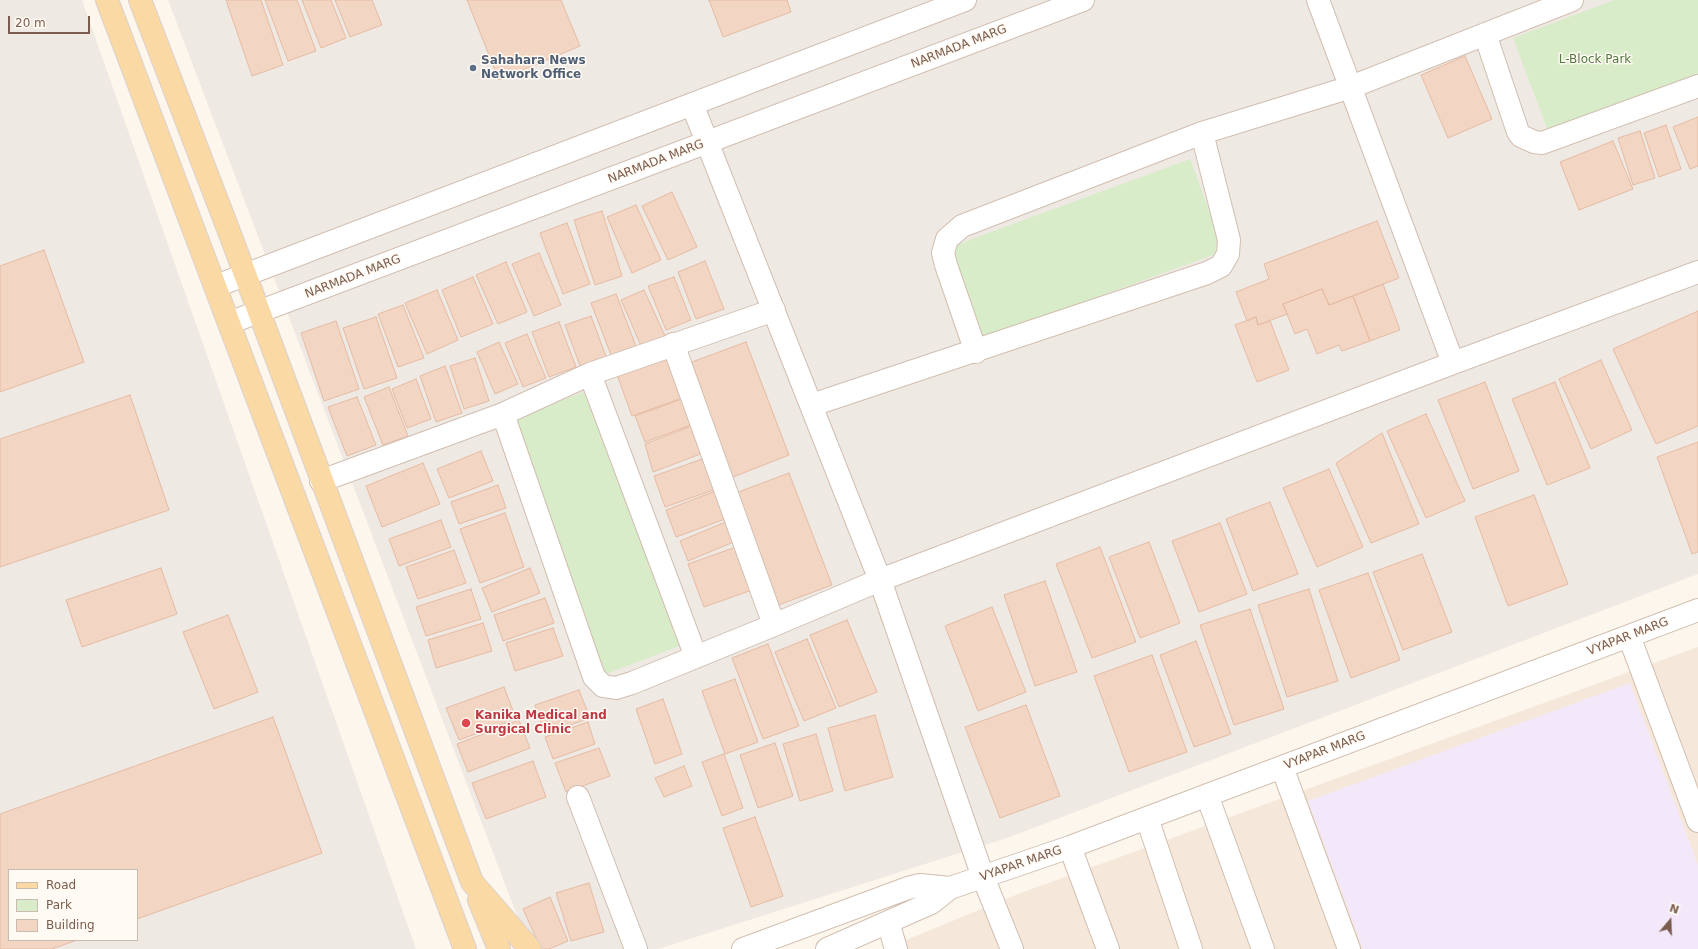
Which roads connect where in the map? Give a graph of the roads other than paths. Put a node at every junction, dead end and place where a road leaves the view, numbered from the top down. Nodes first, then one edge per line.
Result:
1 (107, 0) edge
2 (140, 0) edge
3 (966, 0) edge
4 (1083, 0) edge
5 (1318, 0) edge
6 (1572, 0) edge
7 (1485, 34) junction
8 (1351, 86) junction
9 (1698, 86) edge
10 (692, 104) junction
11 (1202, 133) junction
12 (707, 143) junction
13 (1698, 272) edge
14 (244, 274) junction
15 (216, 286) junction
16 (774, 310) junction
17 (259, 313) junction
18 (229, 324) junction
19 (674, 344) junction
20 (976, 352) junction
21 (1453, 363) junction
22 (590, 374) junction
23 (812, 406) junction
24 (503, 414) junction
25 (321, 481) junction
26 (880, 580) junction
27 (1698, 610) edge
28 (774, 625) junction
29 (1629, 636) junction
30 (696, 657) junction
31 (1282, 767) junction
32 (1207, 795) junction
33 (578, 797) dead end
34 (1147, 818) junction
35 (1698, 821) edge
36 (1070, 847) junction
37 (983, 877) junction
38 (472, 882) junction
39 (950, 888) junction
40 (888, 922) junction
41 (456, 924) junction
42 (454, 949) edge
43 (465, 949) edge
44 (499, 949) edge
45 (530, 949) edge
46 (636, 949) edge
47 (743, 949) edge
48 (827, 949) edge
49 (896, 949) edge
50 (1012, 949) edge
51 (1108, 949) edge
52 (1191, 949) edge
53 (1263, 949) edge
54 (1349, 949) edge

1 - 15 main road
2 - 14 main road
3 - 10 street
4 - 12 street, NARMADA MARG
5 - 8 street
6 - 7 street
7 - 8 street
7 - 9 street
8 - 11 street
8 - 21 street
10 - 12 street
10 - 14 street
11 - 20 street
11 - 20 street
12 - 16 street
12 - 17 street, NARMADA MARG
13 - 21 street
14 - 15 street
14 - 17 main road
15 - 18 main road
16 - 19 street
16 - 23 street
17 - 18 street, NARMADA MARG
17 - 25 main road
18 - 41 main road
19 - 22 street
19 - 28 street
20 - 23 street
21 - 26 street
22 - 24 street
22 - 30 street
23 - 26 street
24 - 25 street
24 - 30 street
25 - 38 main road
26 - 28 street
26 - 37 street
27 - 29 street, VYAPAR MARG
28 - 30 street
29 - 31 street, VYAPAR MARG
29 - 35 street
31 - 32 street, VYAPAR MARG
31 - 54 street
32 - 34 street, VYAPAR MARG
32 - 53 street
33 - 46 street
34 - 36 street, VYAPAR MARG
34 - 52 street
36 - 37 street, VYAPAR MARG
36 - 51 street
37 - 39 street, VYAPAR MARG
37 - 50 street
38 - 44 main road
38 - 45 main road
39 - 40 street, VYAPAR MARG
39 - 47 street, VYAPAR MARG
40 - 48 street, VYAPAR MARG
40 - 49 street
41 - 42 main road
41 - 43 main road

